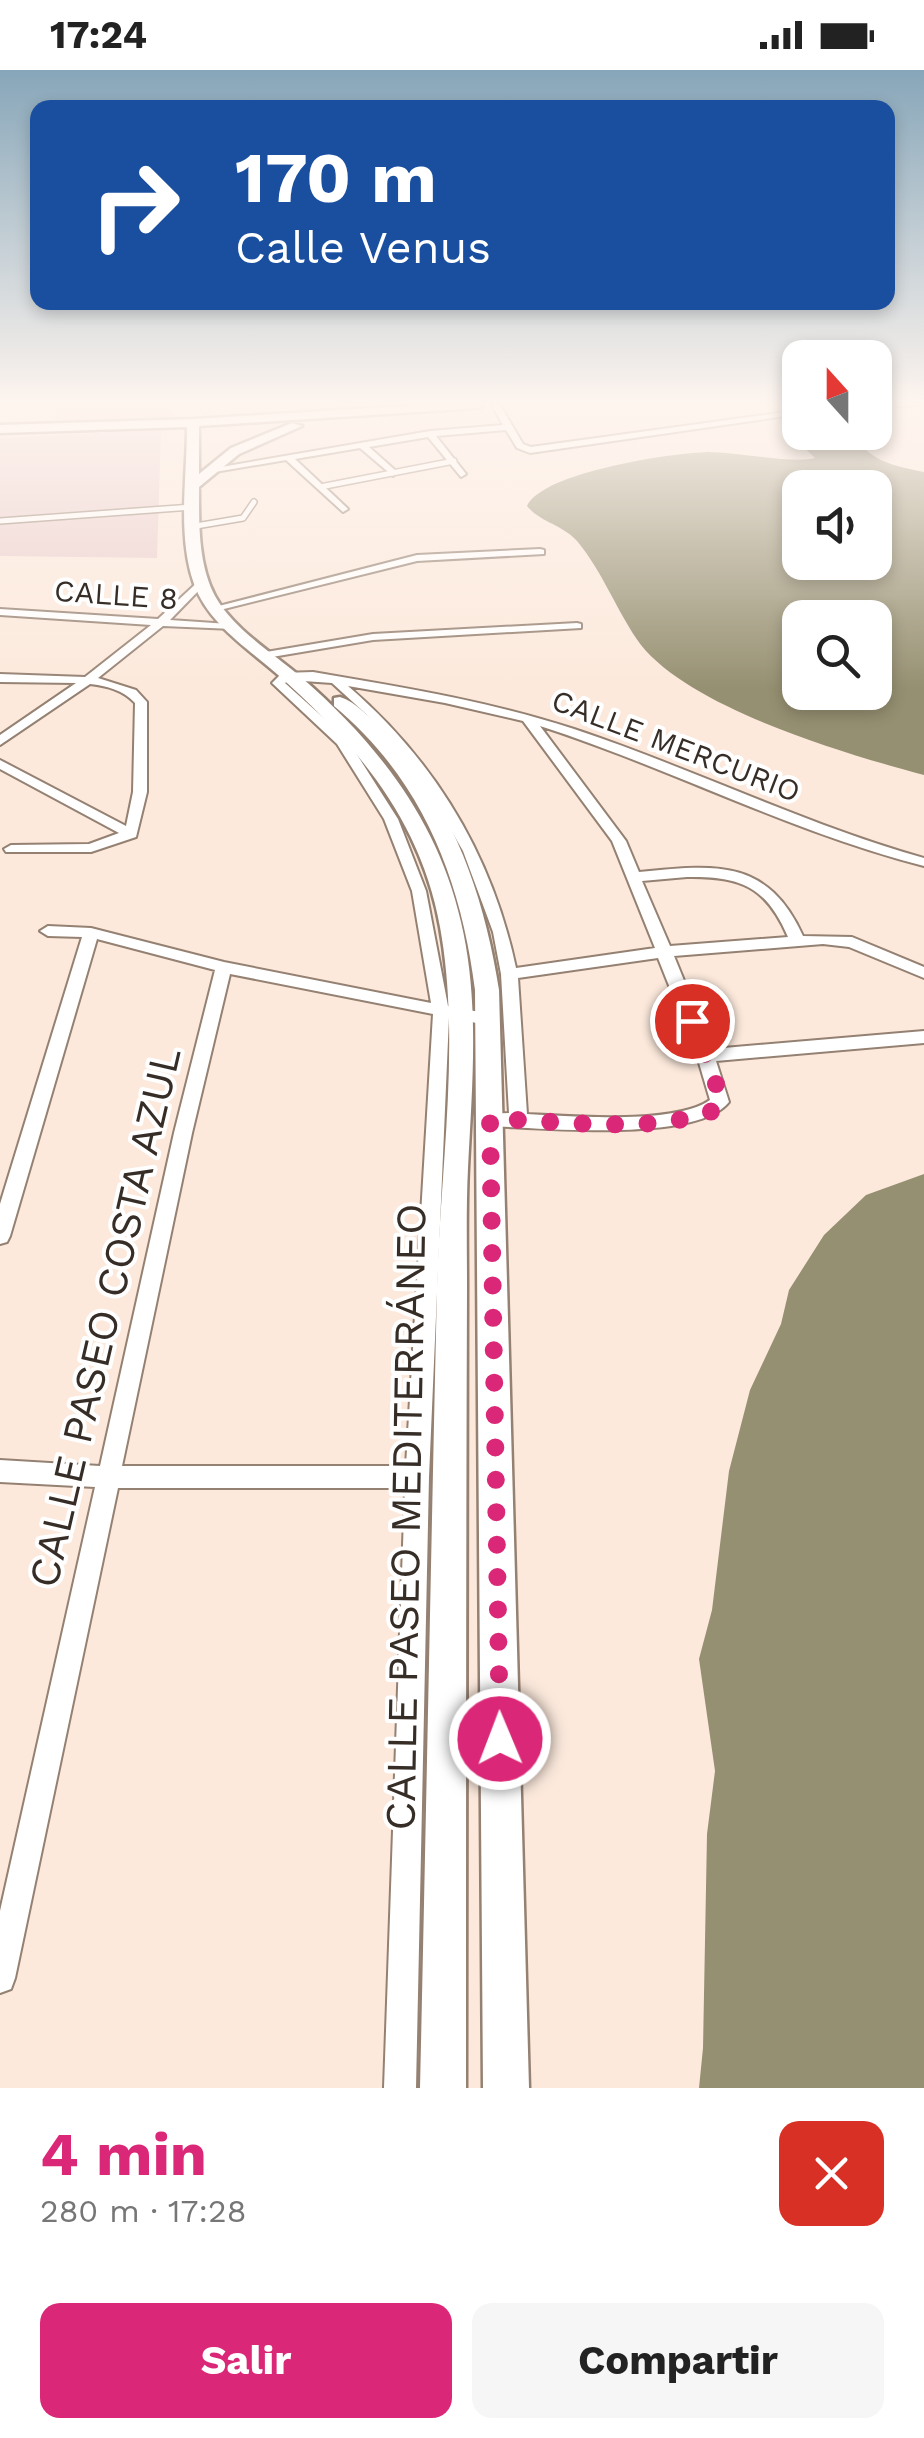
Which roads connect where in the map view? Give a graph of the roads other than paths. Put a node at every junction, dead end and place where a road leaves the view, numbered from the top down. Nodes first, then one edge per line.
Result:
1 (195, 499) edge
2 (333, 499) edge
3 (254, 502) dead end
4 (195, 507) junction
5 (344, 510) dead end
6 (0, 521) edge
7 (196, 526) junction
8 (540, 552) dead end
9 (199, 573) junction
10 (216, 608) junction
11 (0, 612) edge
12 (164, 623) junction
13 (578, 626) dead end
14 (229, 627) junction
15 (282, 667) junction
16 (0, 678) edge
17 (333, 680) junction
18 (86, 682) junction
19 (528, 719) junction
20 (0, 741) edge
21 (0, 764) edge
22 (131, 834) junction
23 (11, 849) dead end
24 (924, 862) edge
25 (636, 877) junction
26 (48, 932) dead end
27 (91, 934) junction
28 (796, 940) junction
29 (664, 952) junction
30 (482, 961) junction
31 (224, 968) junction
32 (924, 973) edge
33 (464, 1016) junction
34 (924, 1037) edge
35 (706, 1056) junction
36 (504, 1120) junction
37 (1, 1228) edge
38 (0, 1471) edge
39 (108, 1477) junction
40 (417, 1477) junction
41 (0, 1978) edge
42 (400, 2088) edge
43 (444, 2088) edge
44 (506, 2088) edge

1 - 4 street
2 - 5 street
3 - 7 lane
4 - 6 lane
4 - 7 street
7 - 9 street
8 - 10 street
9 - 10 street
9 - 12 street
10 - 14 street
11 - 12 street, CALLE 8
12 - 14 street, CALLE 8
12 - 18 street
13 - 15 street
14 - 15 street
15 - 17 street, CALLE MERCURIO
15 - 30 street
15 - 30 street
15 - 33 street
16 - 18 street
17 - 19 street, CALLE MERCURIO
17 - 30 street
18 - 20 street
18 - 22 street
19 - 24 street, CALLE MERCURIO
19 - 25 street
21 - 22 street
22 - 23 street
25 - 28 street
25 - 29 street
26 - 27 street
27 - 31 street
27 - 37 street
28 - 29 street
28 - 32 street
29 - 30 street
29 - 35 street
30 - 33 street, CALLE PASEO MEDITERRÁNEO
30 - 36 street
31 - 33 street
31 - 39 street, CALLE PASEO COSTA AZUL
33 - 36 street, CALLE PASEO MEDITERRÁNEO
33 - 40 street
33 - 43 street, CALLE PASEO MEDITERRÁNEO
34 - 35 street
35 - 36 street
36 - 44 street, CALLE PASEO MEDITERRÁNEO
38 - 39 street
39 - 40 street
39 - 41 street, CALLE PASEO COSTA AZUL
40 - 42 street

